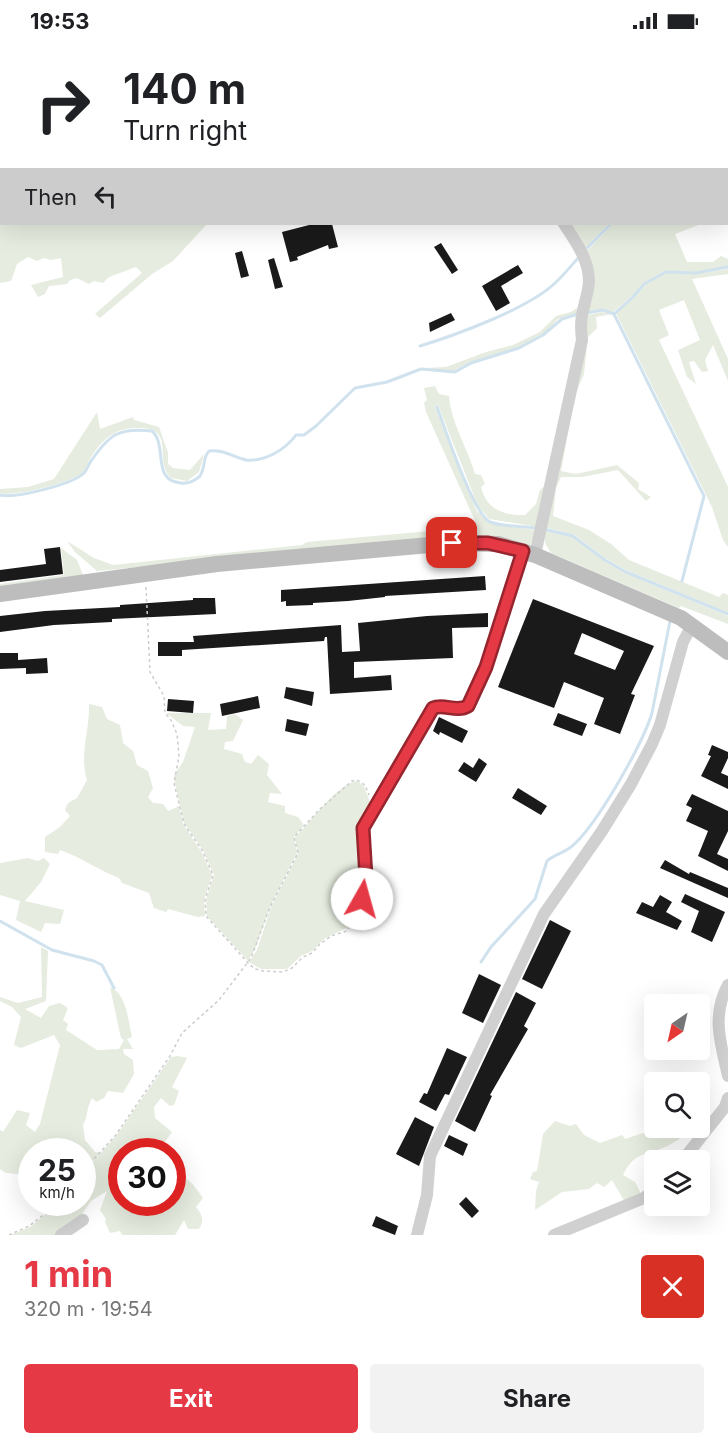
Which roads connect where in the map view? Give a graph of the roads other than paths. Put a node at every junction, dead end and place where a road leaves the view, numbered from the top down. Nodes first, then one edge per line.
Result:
1 (565, 225) edge
2 (529, 553) junction
3 (0, 594) edge
4 (692, 624) junction
5 (728, 652) edge
6 (362, 899) road end
7 (728, 985) edge
8 (728, 1076) edge
9 (728, 1098) edge
10 (691, 1150) edge
11 (644, 1198) edge
12 (83, 1220) dead end
13 (62, 1235) edge
14 (417, 1235) edge
15 (554, 1235) edge

1 - 2 street
2 - 3 main road
2 - 4 main road
2 - 6 street
4 - 5 main road
4 - 14 street
7 - 8 street
9 - 10 street
11 - 15 street
12 - 13 street

